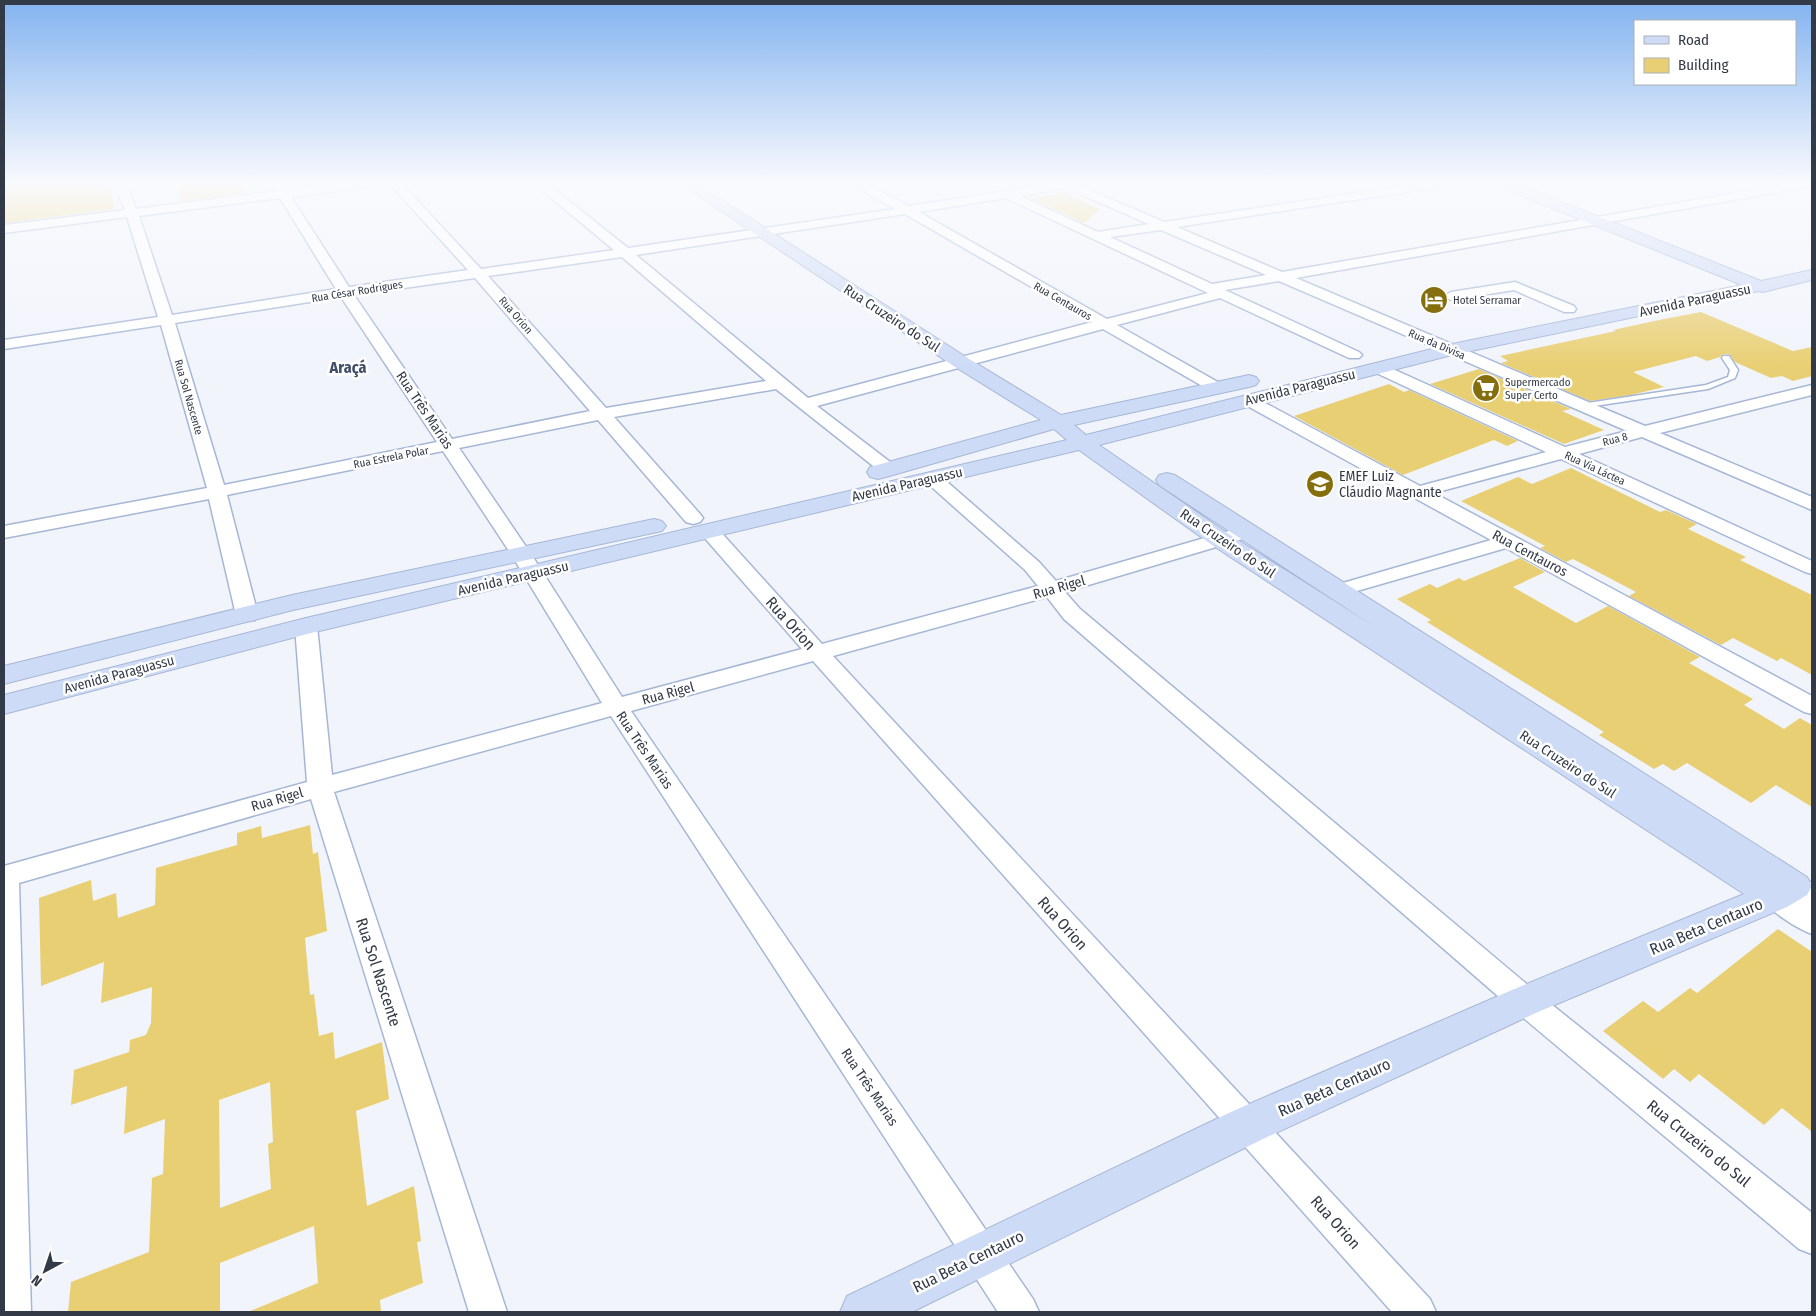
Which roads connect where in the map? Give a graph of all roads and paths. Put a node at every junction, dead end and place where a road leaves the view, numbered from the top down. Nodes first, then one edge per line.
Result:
1 (142, 244) edge
2 (315, 244) edge
3 (452, 244) edge
4 (615, 244) edge
5 (684, 244) edge
6 (779, 244) edge
7 (804, 244) edge
8 (967, 244) edge
9 (1112, 244) edge
10 (1206, 244) edge
11 (1463, 244) edge
12 (1659, 244) edge
13 (626, 253) junction
14 (1812, 260) edge
15 (478, 273) junction
16 (1735, 275) junction
17 (1812, 275) edge
18 (1279, 276) junction
19 (1764, 278) junction
20 (857, 279) junction
21 (838, 283) junction
22 (345, 292) junction
23 (1214, 292) junction
24 (1451, 296) dead end
25 (1569, 309) junction
26 (167, 321) junction
27 (1102, 323) junction
28 (1424, 338) junction
29 (4, 345) edge
30 (1452, 350) junction
31 (1354, 355) junction
32 (1726, 358) dead end
33 (967, 359) junction
34 (1299, 368) dead end
35 (1378, 368) junction
36 (1263, 377) dead end
37 (779, 384) junction
38 (1217, 388) junction
39 (1812, 390) edge
40 (1248, 400) junction
41 (806, 404) junction
42 (1581, 406) junction
43 (602, 414) junction
44 (1066, 420) junction
45 (1642, 432) junction
46 (1093, 440) junction
47 (448, 445) junction
48 (1564, 453) junction
49 (888, 469) junction
50 (932, 478) junction
51 (217, 492) junction
52 (1418, 492) junction
53 (1812, 504) edge
54 (701, 525) junction
55 (4, 532) edge
56 (1234, 536) junction
57 (1508, 541) junction
58 (526, 563) junction
59 (1810, 565) edge
60 (1052, 589) junction
61 (1336, 591) junction
62 (247, 615) junction
63 (306, 626) junction
64 (818, 654) junction
65 (4, 675) edge
66 (4, 705) edge
67 (616, 706) junction
68 (1812, 706) edge
69 (320, 787) junction
70 (5, 877) edge
71 (1799, 890) edge
72 (1812, 922) edge
73 (1526, 1001) junction
74 (1248, 1125) junction
75 (1812, 1236) edge
76 (982, 1254) junction
77 (12, 1312) edge
78 (488, 1312) edge
79 (863, 1312) edge
80 (1020, 1312) edge
81 (1417, 1312) edge

1 - 26 street, Rua Sol Nascente
2 - 22 street, Rua Três Marias
3 - 15 street, Rua Orion
4 - 13 street
5 - 13 street, Rua César Rodrigues
6 - 21 street, Rua Cruzeiro do Sul
7 - 20 street, Rua Cruzeiro do Sul
8 - 27 street, Rua Centauros
9 - 23 street
10 - 18 street, Rua da Divisa
11 - 18 street
12 - 16 street
13 - 15 street, Rua César Rodrigues
13 - 37 street
14 - 19 street, Avenida Paraguassu
15 - 22 street, Rua César Rodrigues
15 - 43 street, Rua Orion
16 - 19 street, Avenida Paraguassu
16 - 25 street, Avenida Paraguassu
17 - 19 street, Avenida Paraguassu
18 - 23 street
18 - 28 street, Rua da Divisa
19 - 30 street, Avenida Paraguassu
20 - 21 street
20 - 33 street, Rua Cruzeiro do Sul
21 - 33 street, Rua Cruzeiro do Sul
22 - 26 street, Rua César Rodrigues
22 - 47 street, Rua Três Marias
23 - 27 street
23 - 31 street
24 - 25 street
25 - 28 street, Avenida Paraguassu
26 - 29 street, Rua César Rodrigues
26 - 51 street, Rua Sol Nascente
27 - 33 street
27 - 38 street, Rua Centauros
28 - 30 street, Rua da Divisa
28 - 31 street, Avenida Paraguassu
30 - 35 street, Avenida Paraguassu
30 - 42 street, Rua da Divisa
31 - 34 street, Avenida Paraguassu
32 - 42 lane
33 - 41 street
33 - 44 street, Rua Cruzeiro do Sul
35 - 40 street, Avenida Paraguassu
35 - 48 street, Rua Via Láctea
36 - 38 street, Avenida Paraguassu
37 - 41 street
37 - 43 street, Rua Estrela Polar
38 - 44 street, Avenida Paraguassu
39 - 45 street, Rua 8
40 - 46 street, Avenida Paraguassu
40 - 52 street, Rua Centauros
41 - 49 street
42 - 45 street, Rua da Divisa
43 - 47 street, Rua Estrela Polar
43 - 54 street, Rua Orion
44 - 46 street, Rua Cruzeiro do Sul
44 - 49 street, Avenida Paraguassu
45 - 48 street, Rua 8
45 - 53 street, Rua da Divisa
46 - 50 street, Avenida Paraguassu
46 - 56 street, Rua Cruzeiro do Sul
47 - 51 street, Rua Estrela Polar
47 - 58 street, Rua Três Marias
48 - 52 street, Rua 8
48 - 59 street, Rua Via Láctea
49 - 54 street, Avenida Paraguassu
50 - 54 street, Avenida Paraguassu
50 - 60 street, Rua Cruzeiro do Sul
51 - 55 street, Rua Estrela Polar
51 - 62 street, Rua Sol Nascente
52 - 57 street, Rua Centauros
54 - 58 street, Avenida Paraguassu
54 - 64 street, Rua Orion
56 - 60 street, Rua Rigel
56 - 61 street, Rua Cruzeiro do Sul
56 - 71 street, Rua Cruzeiro do Sul
57 - 61 street
57 - 68 street, Rua Centauros
58 - 62 street, Avenida Paraguassu
58 - 63 street, Avenida Paraguassu
58 - 67 street, Rua Três Marias
60 - 64 street, Rua Rigel
60 - 73 street, Rua Cruzeiro do Sul
61 - 71 street, Rua Cruzeiro do Sul
62 - 65 street, Avenida Paraguassu
63 - 66 street, Avenida Paraguassu
63 - 69 street, Rua Sol Nascente
64 - 67 street, Rua Rigel
64 - 74 street, Rua Orion
67 - 69 street, Rua Rigel
67 - 76 street, Rua Três Marias
69 - 70 street, Rua Rigel
69 - 78 street, Rua Sol Nascente
70 - 77 street
71 - 72 street
71 - 73 street, Rua Beta Centauro
73 - 74 street, Rua Beta Centauro
73 - 75 street, Rua Cruzeiro do Sul
74 - 76 street, Rua Beta Centauro
74 - 81 street, Rua Orion
76 - 79 street, Rua Beta Centauro
76 - 80 street, Rua Três Marias

